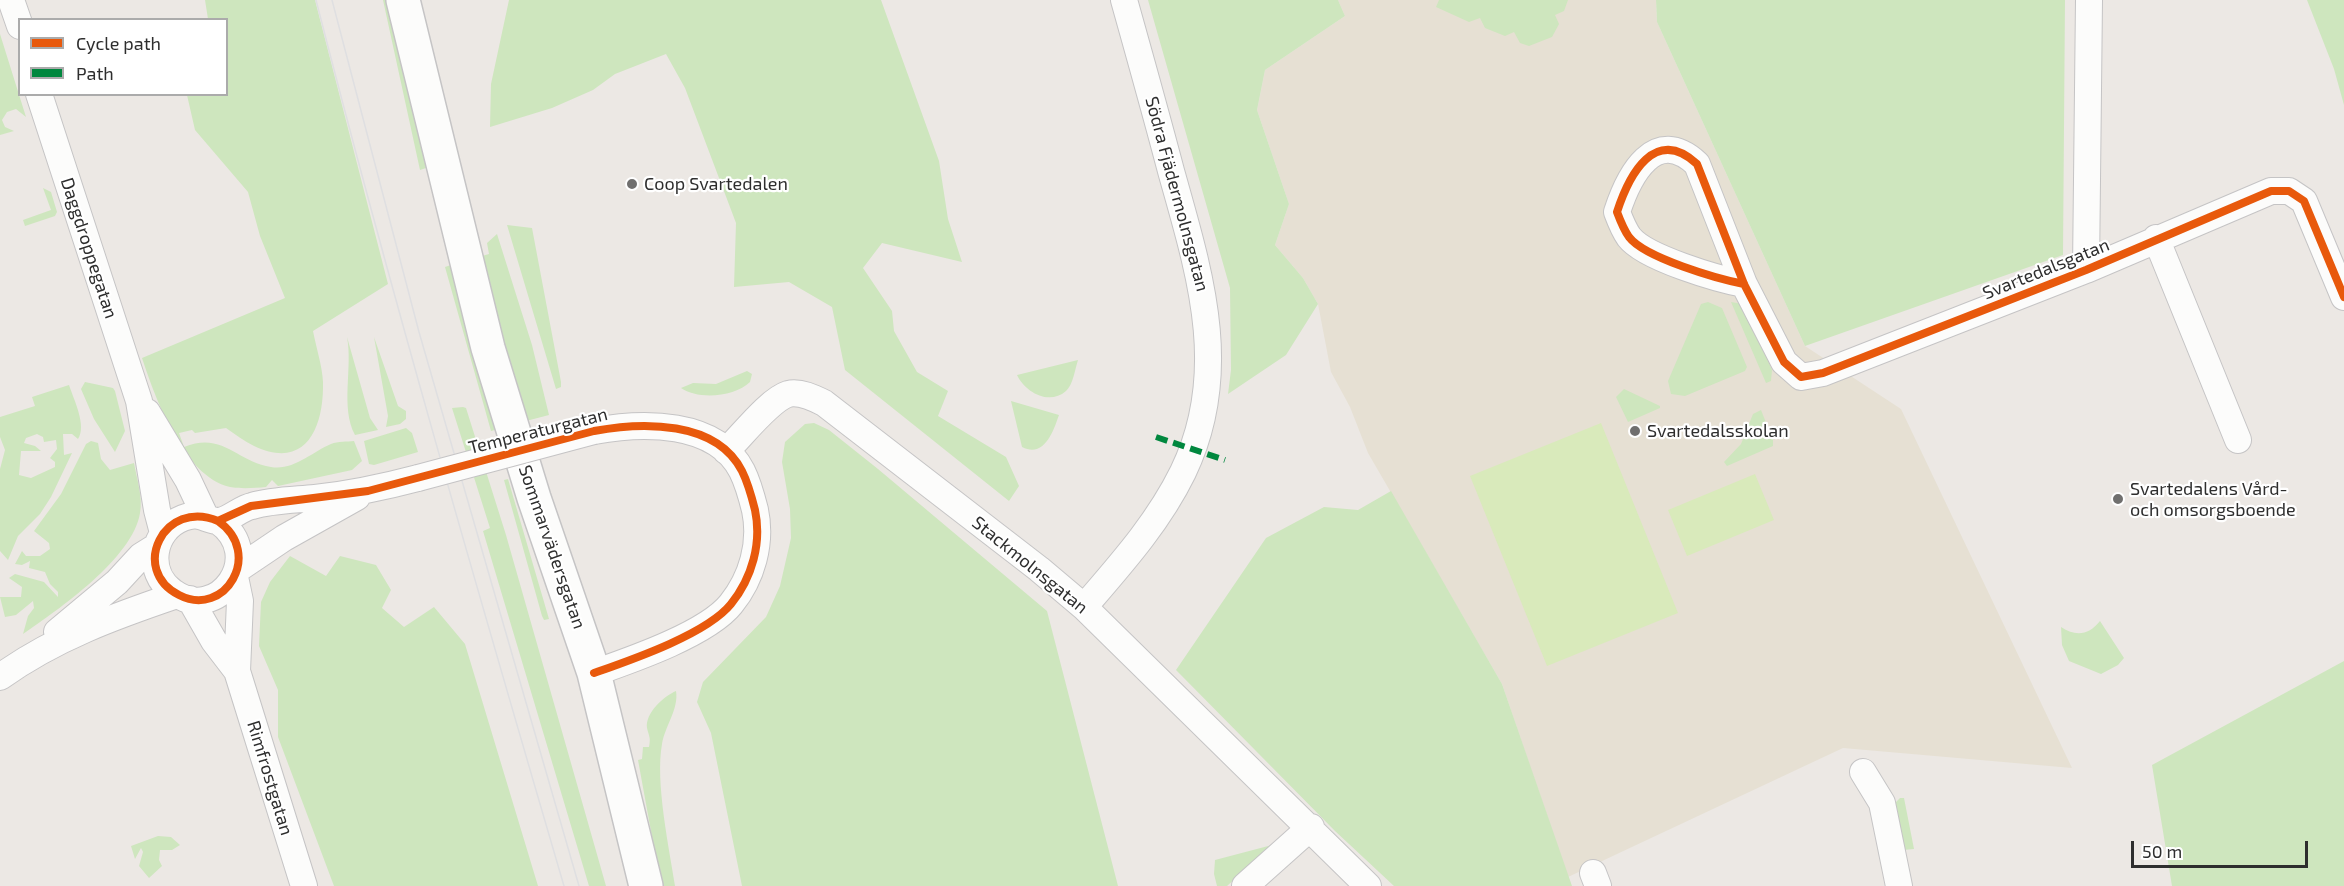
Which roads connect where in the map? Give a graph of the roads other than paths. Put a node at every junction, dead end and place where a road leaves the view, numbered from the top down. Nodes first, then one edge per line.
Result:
1 (11, 0) edge
2 (402, 0) edge
3 (1124, 0) edge
4 (2089, 0) edge
5 (18, 20) edge
6 (40, 96) edge
7 (2156, 238) junction
8 (2086, 270) junction
9 (1744, 284) junction
10 (2344, 297) edge
11 (139, 401) junction
12 (2238, 440) dead end
13 (726, 451) junction
14 (368, 491) junction
15 (212, 519) junction
16 (160, 540) junction
17 (237, 573) junction
18 (184, 597) junction
19 (1084, 607) junction
20 (36, 653) junction
21 (237, 671) junction
22 (594, 673) junction
23 (0, 677) edge
24 (1863, 772) dead end
25 (1311, 827) junction
26 (304, 886) edge
27 (646, 886) edge
28 (1245, 886) edge
29 (1368, 886) edge
30 (1899, 886) edge

1 - 5 street
2 - 22 street, Sommarvädersgatan
3 - 19 street, Södra Fjädermolnsgatan
4 - 8 street, Svartedalsgatan
6 - 11 street, Daggdroppegatan
7 - 8 street, Svartedalsgatan
7 - 10 street, Svartedalsgatan
7 - 12 street
8 - 9 street, Svartedalsgatan
9 - 9 street, Svartedalsgatan
11 - 15 street, Daggdroppegatan
11 - 16 street, Daggdroppegatan
13 - 14 street, Temperaturgatan, bridge
13 - 19 street, Stackmolnsgatan
13 - 22 street, Temperaturgatan
14 - 15 street, Temperaturgatan
14 - 17 street, Temperaturgatan
15 - 16 street, Temperaturgatan
15 - 17 street
16 - 18 street
16 - 20 street, Temperaturgatan
17 - 18 street, Temperaturgatan
17 - 21 street, Rimfrostgatan
18 - 20 street, Temperaturgatan
18 - 21 street, Rimfrostgatan
19 - 25 street, Stackmolnsgatan
20 - 23 street, Temperaturgatan
21 - 26 street, Rimfrostgatan
22 - 27 street, Sommarvädersgatan
24 - 30 street
25 - 28 street
25 - 29 street, Stackmolnsgatan

